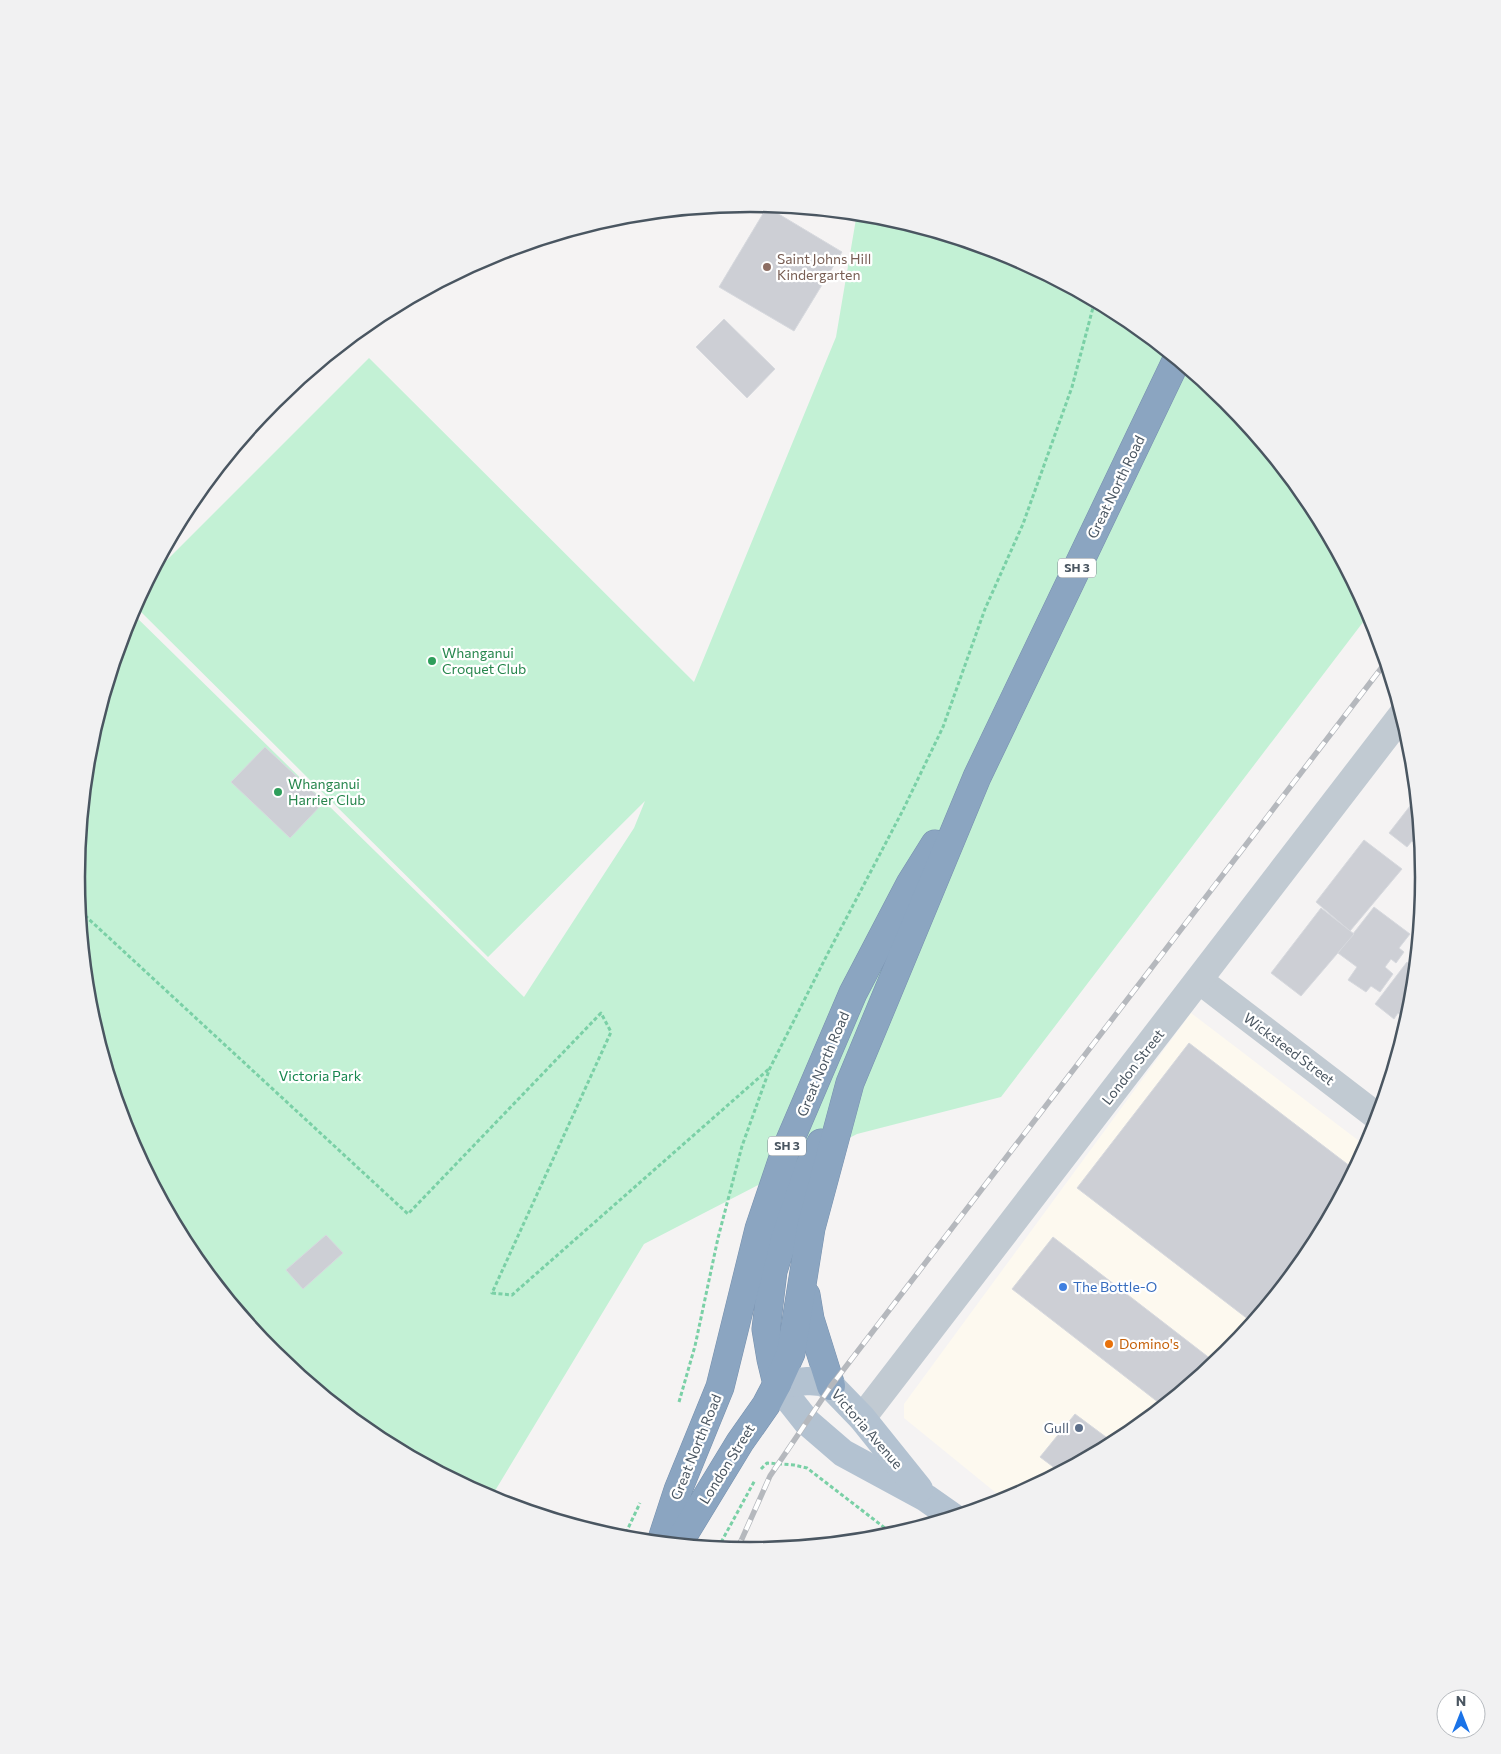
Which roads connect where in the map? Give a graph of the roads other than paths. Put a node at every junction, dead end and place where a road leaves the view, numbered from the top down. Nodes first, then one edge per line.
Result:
1 (1175, 365) edge
2 (1397, 722) edge
3 (977, 777) junction
4 (1199, 980) junction
5 (850, 1083) junction
6 (1372, 1113) edge
7 (803, 1278) junction
8 (778, 1384) junction
9 (831, 1386) junction
10 (862, 1418) junction
11 (926, 1498) junction
12 (947, 1513) edge
13 (663, 1537) edge
14 (681, 1539) edge

1 - 3 highway, Great North Road / SH 3
2 - 4 street, London Street
3 - 5 highway, Great North Road / SH 3
3 - 13 highway, Great North Road / SH 3
4 - 6 street, Wicksteed Street
4 - 10 street, London Street
5 - 7 highway, Great North Road / SH 3
5 - 8 highway
7 - 8 highway, Great North Road / SH 3
7 - 9 highway
8 - 9 main road, Victoria Avenue
8 - 11 main road, Victoria Avenue
8 - 14 highway, London Street / SH 3
9 - 10 main road, Victoria Avenue
10 - 11 main road, Victoria Avenue
11 - 12 main road, Victoria Avenue

